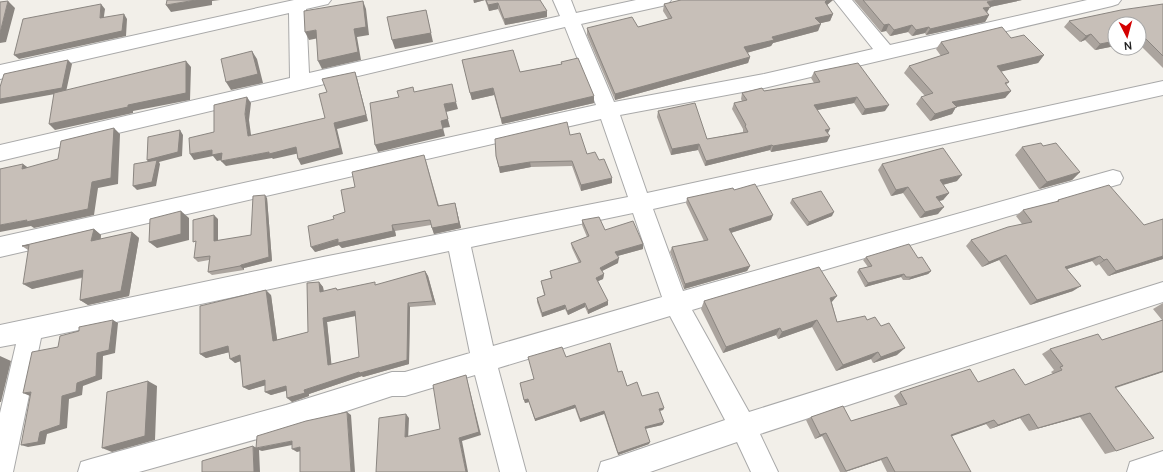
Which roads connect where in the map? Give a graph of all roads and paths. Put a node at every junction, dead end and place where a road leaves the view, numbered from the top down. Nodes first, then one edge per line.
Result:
1 (322, 0) edge
2 (662, 0) edge
3 (843, 0) edge
4 (1112, 0) edge
5 (297, 5) junction
6 (566, 10) edge
7 (886, 52) junction
8 (0, 72) edge
9 (300, 82) junction
10 (1163, 88) edge
11 (608, 110) junction
12 (0, 153) edge
13 (1113, 178) dead end
14 (640, 203) junction
15 (458, 240) junction
16 (0, 247) edge
17 (1163, 292) edge
18 (676, 304) junction
19 (31, 329) junction
20 (0, 336) edge
21 (484, 360) junction
22 (743, 427) junction
23 (1163, 464) edge
24 (0, 472) edge
25 (91, 472) edge
26 (513, 472) edge
27 (611, 472) edge
28 (765, 472) edge
29 (1140, 472) edge

1 - 5 street
2 - 6 street
3 - 7 street
4 - 7 street
5 - 8 street
5 - 9 street
6 - 9 street
6 - 11 street
7 - 11 street
9 - 12 street
10 - 14 street
11 - 14 street
11 - 16 street
13 - 18 street
14 - 15 street
14 - 18 street
15 - 19 street
15 - 21 street
17 - 22 street
18 - 21 street
18 - 22 street
19 - 20 street
19 - 24 street
21 - 25 street
21 - 26 street
22 - 27 street
22 - 28 street
23 - 29 street

